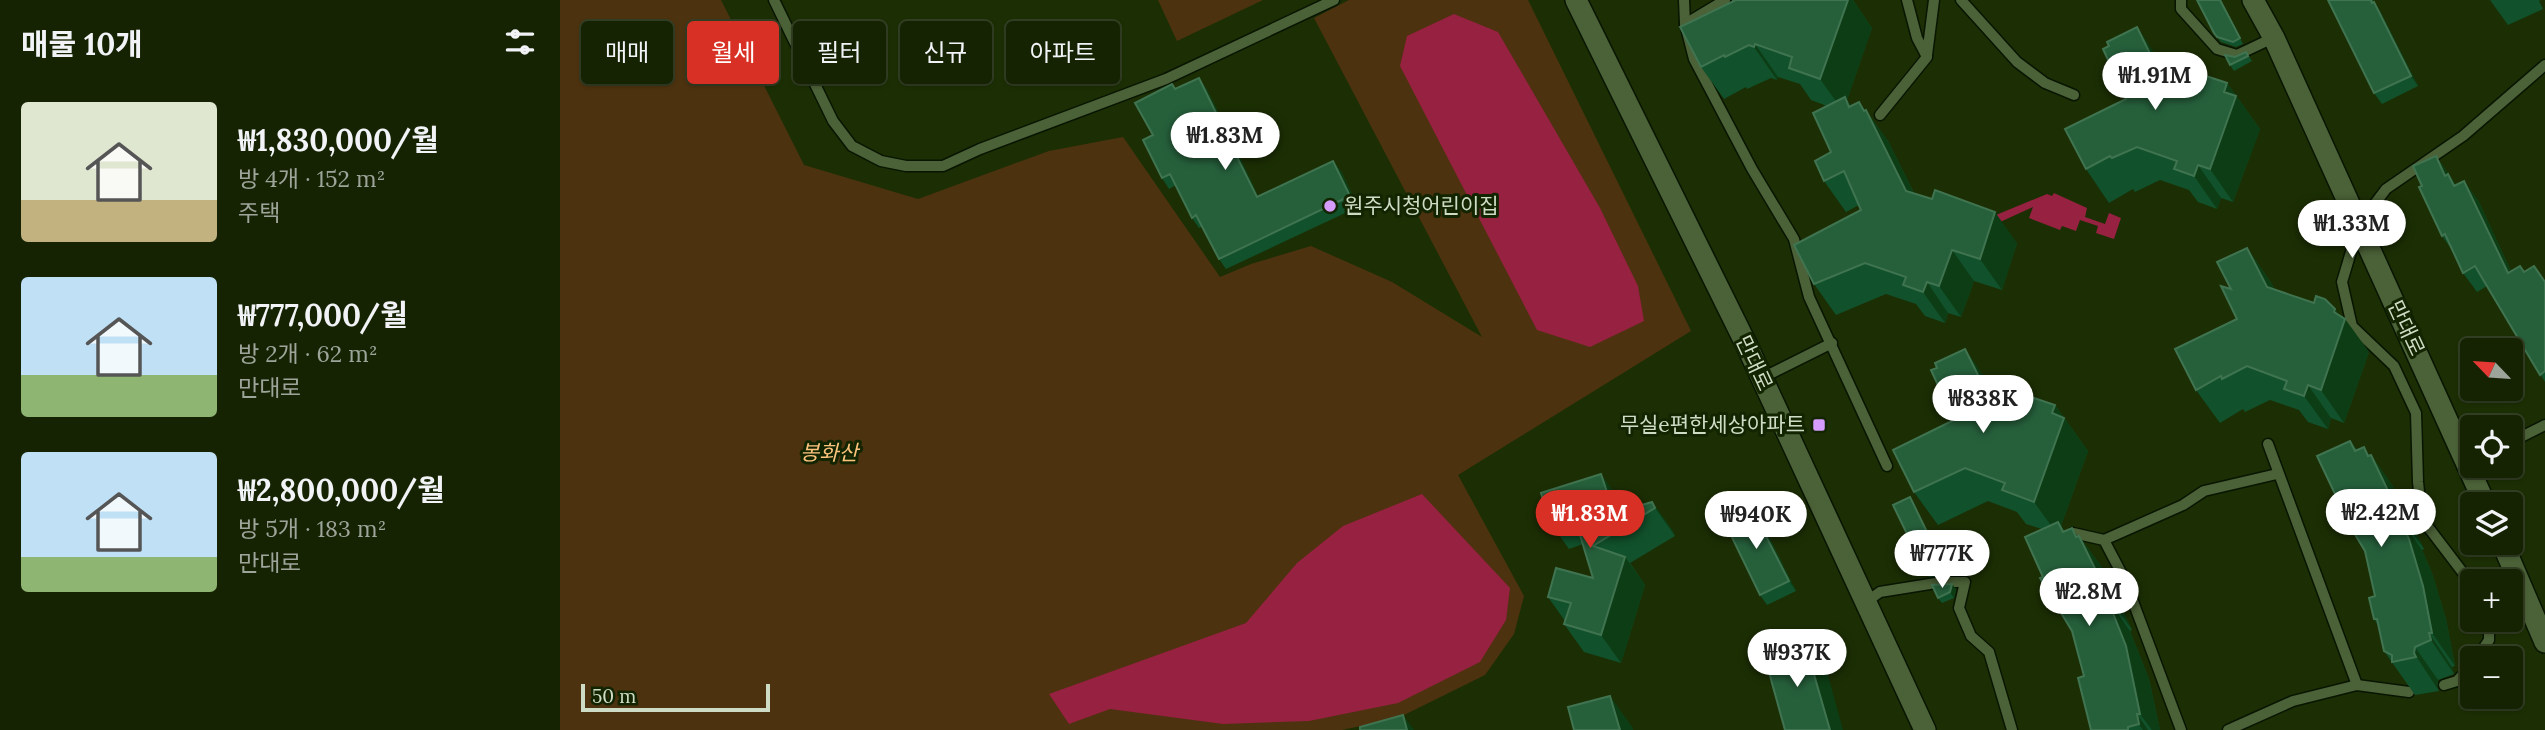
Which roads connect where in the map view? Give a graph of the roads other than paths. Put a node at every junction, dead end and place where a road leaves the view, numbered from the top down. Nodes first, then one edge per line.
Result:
1 (774, 0) edge
2 (1334, 0) edge
3 (1576, 0) edge
4 (1684, 0) edge
5 (1725, 0) edge
6 (1907, 0) edge
7 (1934, 0) edge
8 (1961, 0) edge
9 (2181, 0) edge
10 (2253, 0) edge
11 (1685, 24) junction
12 (2274, 37) junction
13 (1927, 57) junction
14 (2545, 65) edge
15 (2074, 95) dead end
16 (1880, 116) dead end
17 (2358, 225) junction
18 (1812, 258) edge
19 (1800, 266) junction
20 (1832, 343) junction
21 (1761, 378) junction
22 (2545, 425) edge
23 (2523, 436) edge
24 (2460, 441) edge
25 (2267, 444) dead end
26 (1887, 466) dead end
27 (2277, 474) junction
28 (2073, 533) edge
29 (2104, 540) junction
30 (2508, 555) edge
31 (2460, 569) edge
32 (1866, 603) junction
33 (2545, 642) edge
34 (2460, 678) edge
35 (2357, 685) junction
36 (2444, 685) dead end
37 (2409, 692) edge
38 (1925, 730) edge
39 (2012, 730) edge
40 (2181, 730) edge
41 (2228, 730) edge

1 - 2 lane
3 - 21 street, 만대로
4 - 11 lane
5 - 11 lane
6 - 13 lane
7 - 13 lane
8 - 15 lane
9 - 12 lane
10 - 12 street, 만대로
11 - 19 lane
12 - 17 street, 만대로
13 - 16 lane
14 - 17 lane
17 - 24 street, 만대로
17 - 31 lane
18 - 19 lane
19 - 20 lane
20 - 21 lane
20 - 26 lane
21 - 32 street, 만대로
22 - 23 lane
25 - 27 lane
27 - 29 lane
27 - 35 lane
28 - 29 lane
29 - 40 lane
30 - 33 street
32 - 38 street, 만대로
32 - 39 lane
34 - 36 lane
35 - 37 lane
35 - 41 lane

